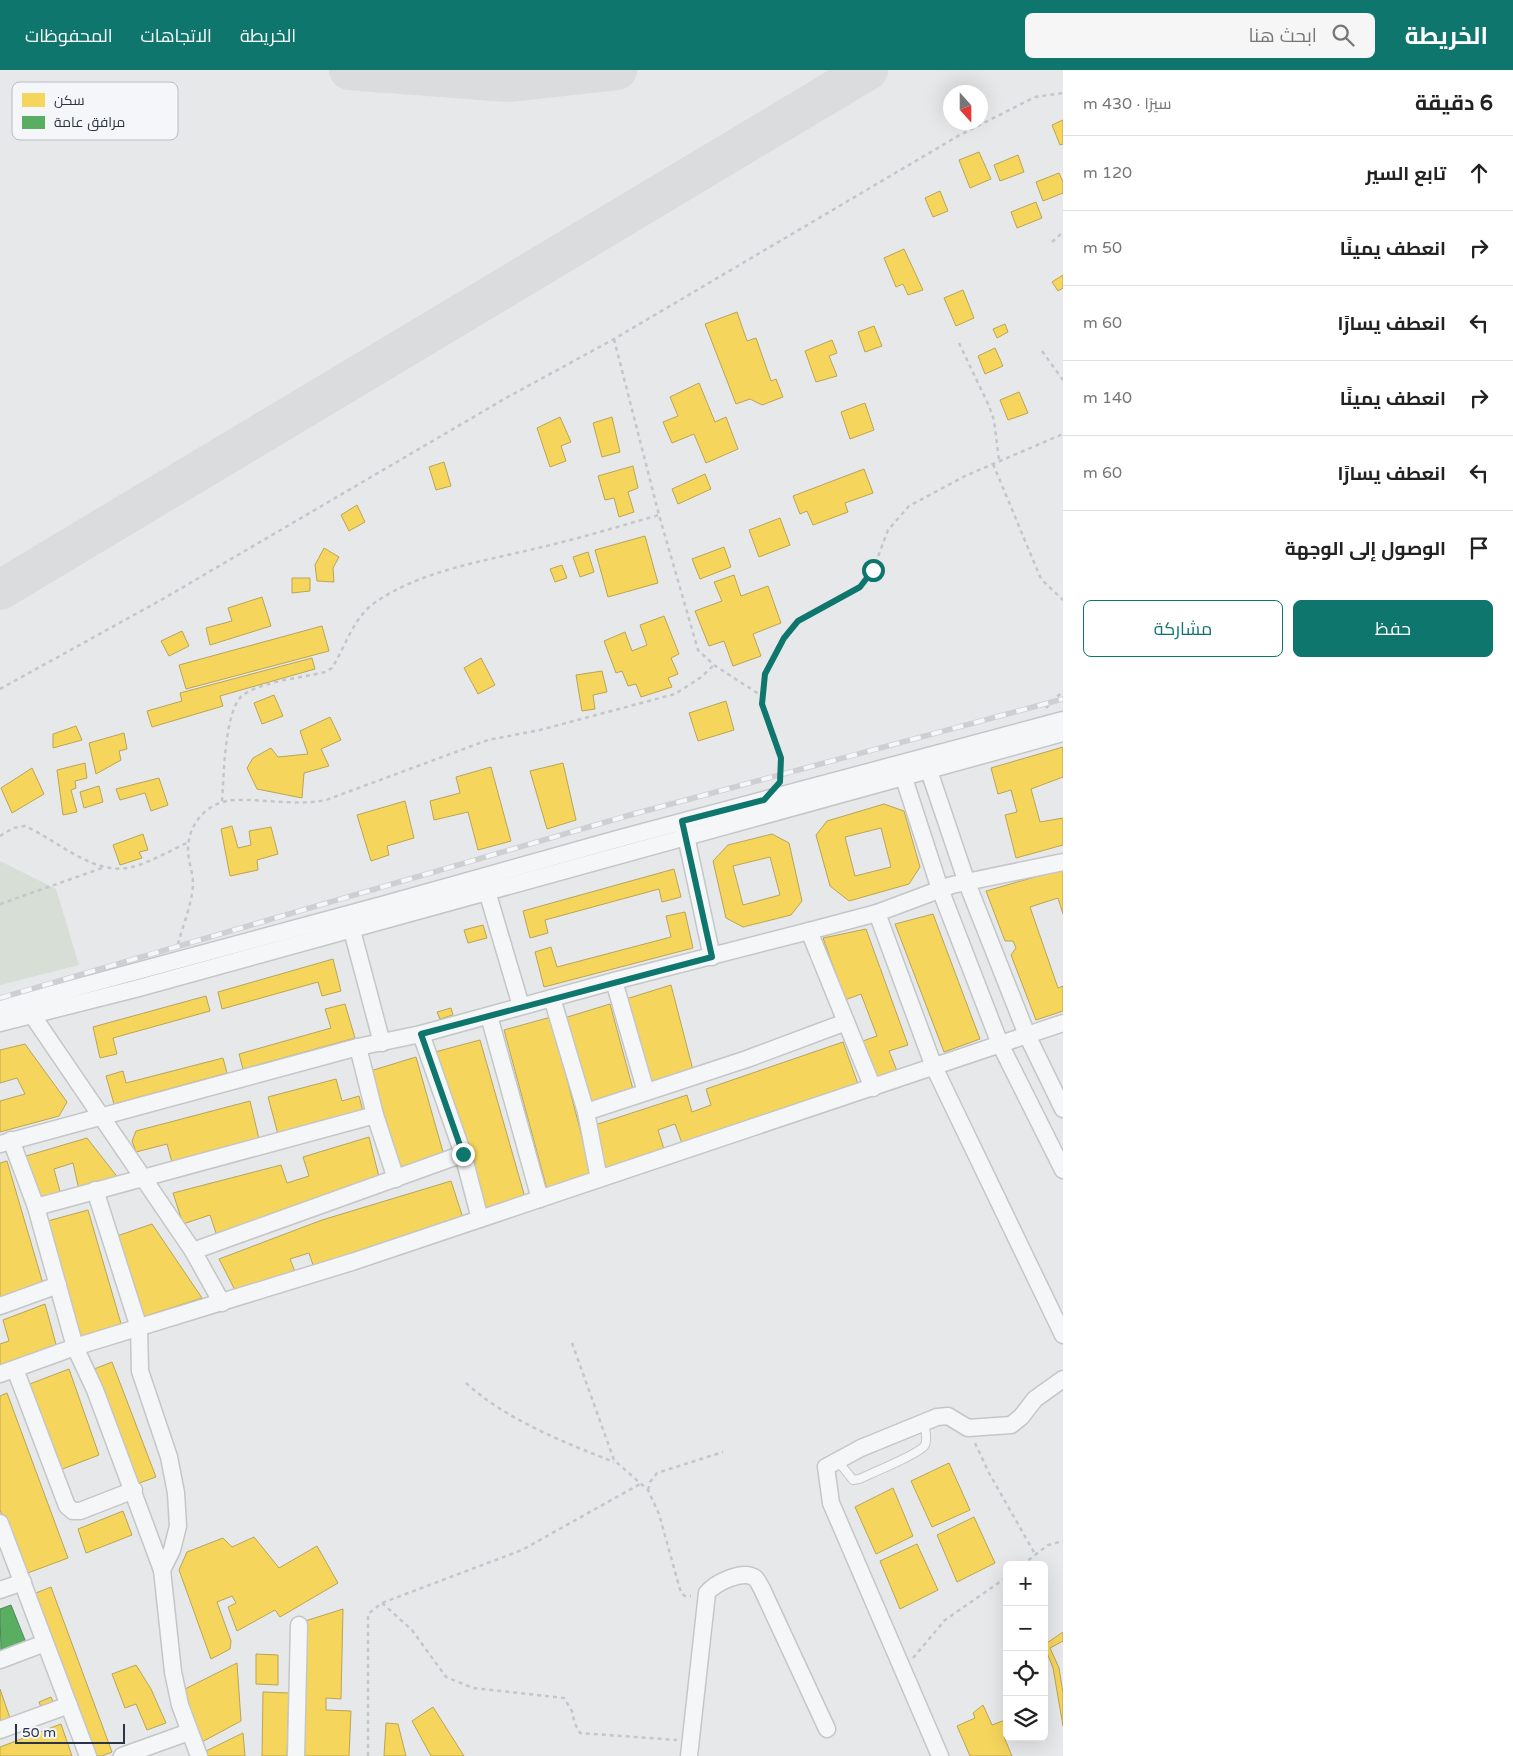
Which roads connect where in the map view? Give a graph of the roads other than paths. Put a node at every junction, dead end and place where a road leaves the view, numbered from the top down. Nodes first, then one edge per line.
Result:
1 (1063, 720) edge
2 (1063, 733) edge
3 (927, 764) junction
4 (902, 770) junction
5 (682, 821) junction
6 (686, 837) junction
7 (1063, 862) edge
8 (967, 883) junction
9 (485, 884) junction
10 (940, 890) junction
11 (877, 913) junction
12 (350, 922) junction
13 (809, 931) junction
14 (712, 957) junction
15 (614, 981) junction
16 (552, 998) junction
17 (521, 1006) junction
18 (0, 1008) edge
19 (27, 1009) junction
20 (489, 1016) junction
21 (846, 1022) junction
22 (1063, 1022) edge
23 (0, 1023) edge
24 (421, 1034) junction
25 (1028, 1035) junction
26 (382, 1043) junction
27 (1000, 1044) junction
28 (358, 1047) junction
29 (934, 1067) junction
30 (873, 1088) junction
31 (646, 1092) junction
32 (1063, 1109) edge
33 (586, 1112) junction
34 (375, 1115) junction
35 (102, 1116) junction
36 (6, 1142) edge
37 (463, 1154) junction
38 (1063, 1170) edge
39 (142, 1178) junction
40 (396, 1179) junction
41 (599, 1179) junction
42 (95, 1190) junction
43 (540, 1199) junction
44 (36, 1207) junction
45 (480, 1219) junction
46 (194, 1251) junction
47 (58, 1285) junction
48 (222, 1303) junction
49 (0, 1306) edge
50 (139, 1328) junction
51 (1063, 1335) edge
52 (76, 1347) junction
53 (8, 1372) edge
54 (1063, 1379) edge
55 (924, 1422) junction
56 (837, 1460) junction
57 (134, 1490) junction
58 (0, 1523) edge
59 (162, 1570) junction
60 (23, 1582) junction
61 (0, 1590) edge
62 (299, 1625) dead end
63 (45, 1642) junction
64 (0, 1660) edge
65 (69, 1705) junction
66 (827, 1729) dead end
67 (0, 1730) edge
68 (189, 1732) junction
69 (690, 1748) edge
70 (88, 1756) edge
71 (122, 1756) edge
72 (199, 1756) edge
73 (296, 1756) edge
74 (940, 1756) edge

1 - 3 street
2 - 3 street
3 - 4 street
3 - 8 street
4 - 5 street
4 - 6 street
4 - 10 street
5 - 6 street
5 - 9 street
6 - 9 street
6 - 14 street
7 - 8 street
8 - 10 street
8 - 25 street
9 - 12 street
9 - 17 street
10 - 11 street
10 - 27 street
11 - 13 street
11 - 29 street
12 - 19 street
12 - 19 street
12 - 26 street
13 - 14 street
13 - 21 street
14 - 15 street
15 - 16 street
15 - 31 street
16 - 17 street
16 - 33 street
17 - 20 street
18 - 19 street
19 - 23 street
19 - 35 street
20 - 24 street
20 - 43 street
21 - 30 street
21 - 31 street
22 - 25 street
24 - 26 street
24 - 37 street
25 - 27 street
25 - 32 street
26 - 28 street
27 - 29 street
27 - 38 street
28 - 34 street
28 - 35 street
29 - 30 street
29 - 51 street
30 - 41 street
31 - 33 street
33 - 41 street
34 - 39 street
34 - 40 street
35 - 36 street
35 - 39 street
36 - 44 street
37 - 40 street
37 - 45 street
39 - 42 street
39 - 46 street
40 - 46 street
41 - 43 street
42 - 44 street
42 - 50 street
43 - 45 street
44 - 47 street
45 - 48 street
46 - 48 street
47 - 49 street
47 - 52 street
48 - 50 street
50 - 52 street
50 - 59 street
52 - 53 street
52 - 57 street
53 - 57 street
54 - 55 street
55 - 56 street
55 - 56 lane
56 - 74 street
57 - 59 street
58 - 60 street
59 - 68 street
60 - 61 street
60 - 63 street
62 - 73 street
63 - 64 street
63 - 65 street
65 - 67 street
65 - 70 street
66 - 69 street
68 - 71 street
68 - 72 street

